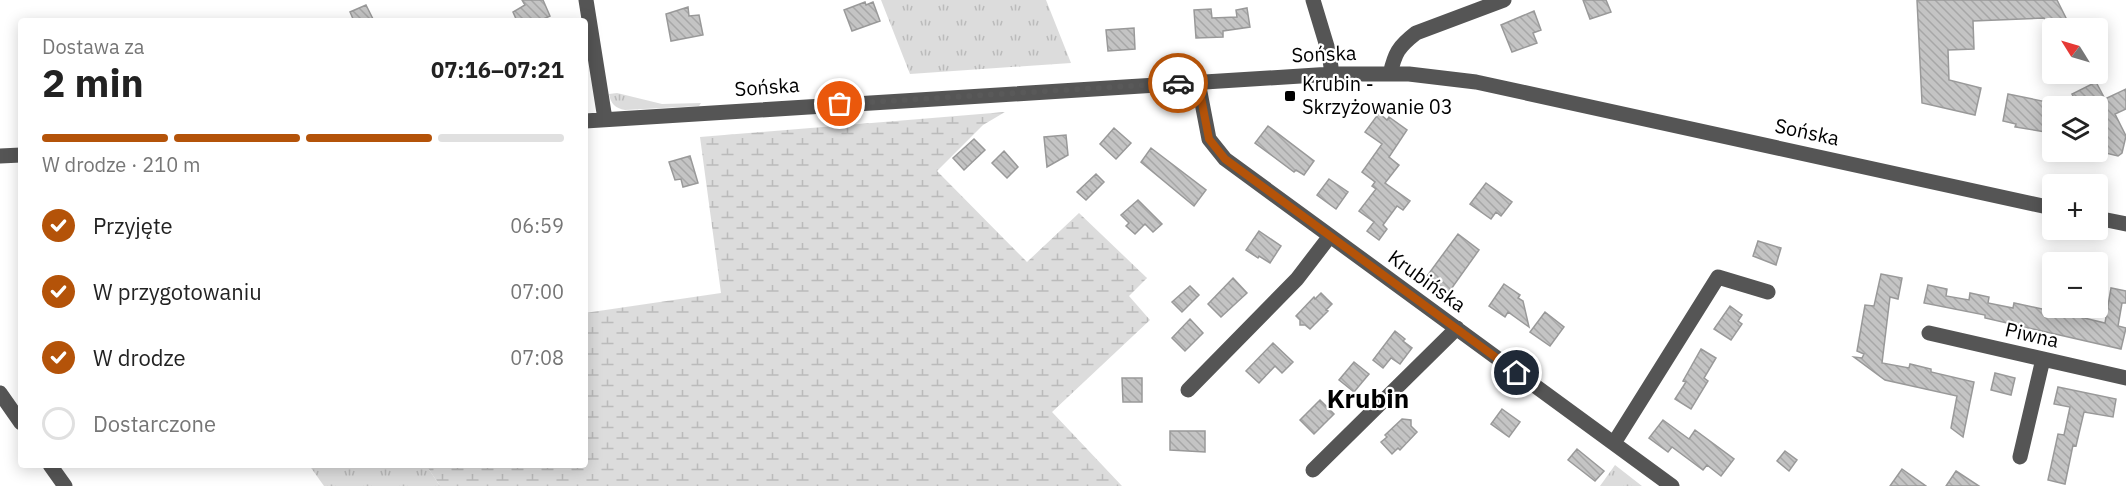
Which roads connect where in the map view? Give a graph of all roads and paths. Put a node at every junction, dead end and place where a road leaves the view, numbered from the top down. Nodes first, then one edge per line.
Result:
1 (586, 0) edge
2 (1313, 0) edge
3 (1504, 0) edge
4 (1332, 74) junction
5 (1390, 75) junction
6 (1198, 82) junction
7 (605, 119) junction
8 (588, 121) edge
9 (18, 155) edge
10 (0, 156) edge
11 (2042, 206) edge
12 (2108, 220) edge
13 (2126, 224) edge
14 (1330, 236) junction
15 (1768, 292) dead end
16 (1457, 328) junction
17 (1929, 333) dead end
18 (2043, 359) junction
19 (2126, 378) edge
20 (1188, 390) dead end
21 (0, 393) edge
22 (18, 419) edge
23 (1614, 443) junction
24 (2020, 457) dead end
25 (52, 468) edge
26 (1313, 470) dead end
27 (65, 486) edge
28 (1672, 486) edge

1 - 7 street
2 - 4 street
3 - 5 street
4 - 5 street, Sońska
4 - 6 street, Sońska
5 - 11 street, Sońska
6 - 7 street, Sońska
6 - 14 street, Krubińska
7 - 8 street, Sońska
9 - 10 street
12 - 13 street
14 - 16 street, Krubińska
14 - 20 street
15 - 23 street
16 - 23 street, Krubińska
16 - 26 street
17 - 18 street, Piwna
18 - 19 street, Piwna
18 - 24 street
21 - 22 street
23 - 28 street, Krubińska
25 - 27 street

